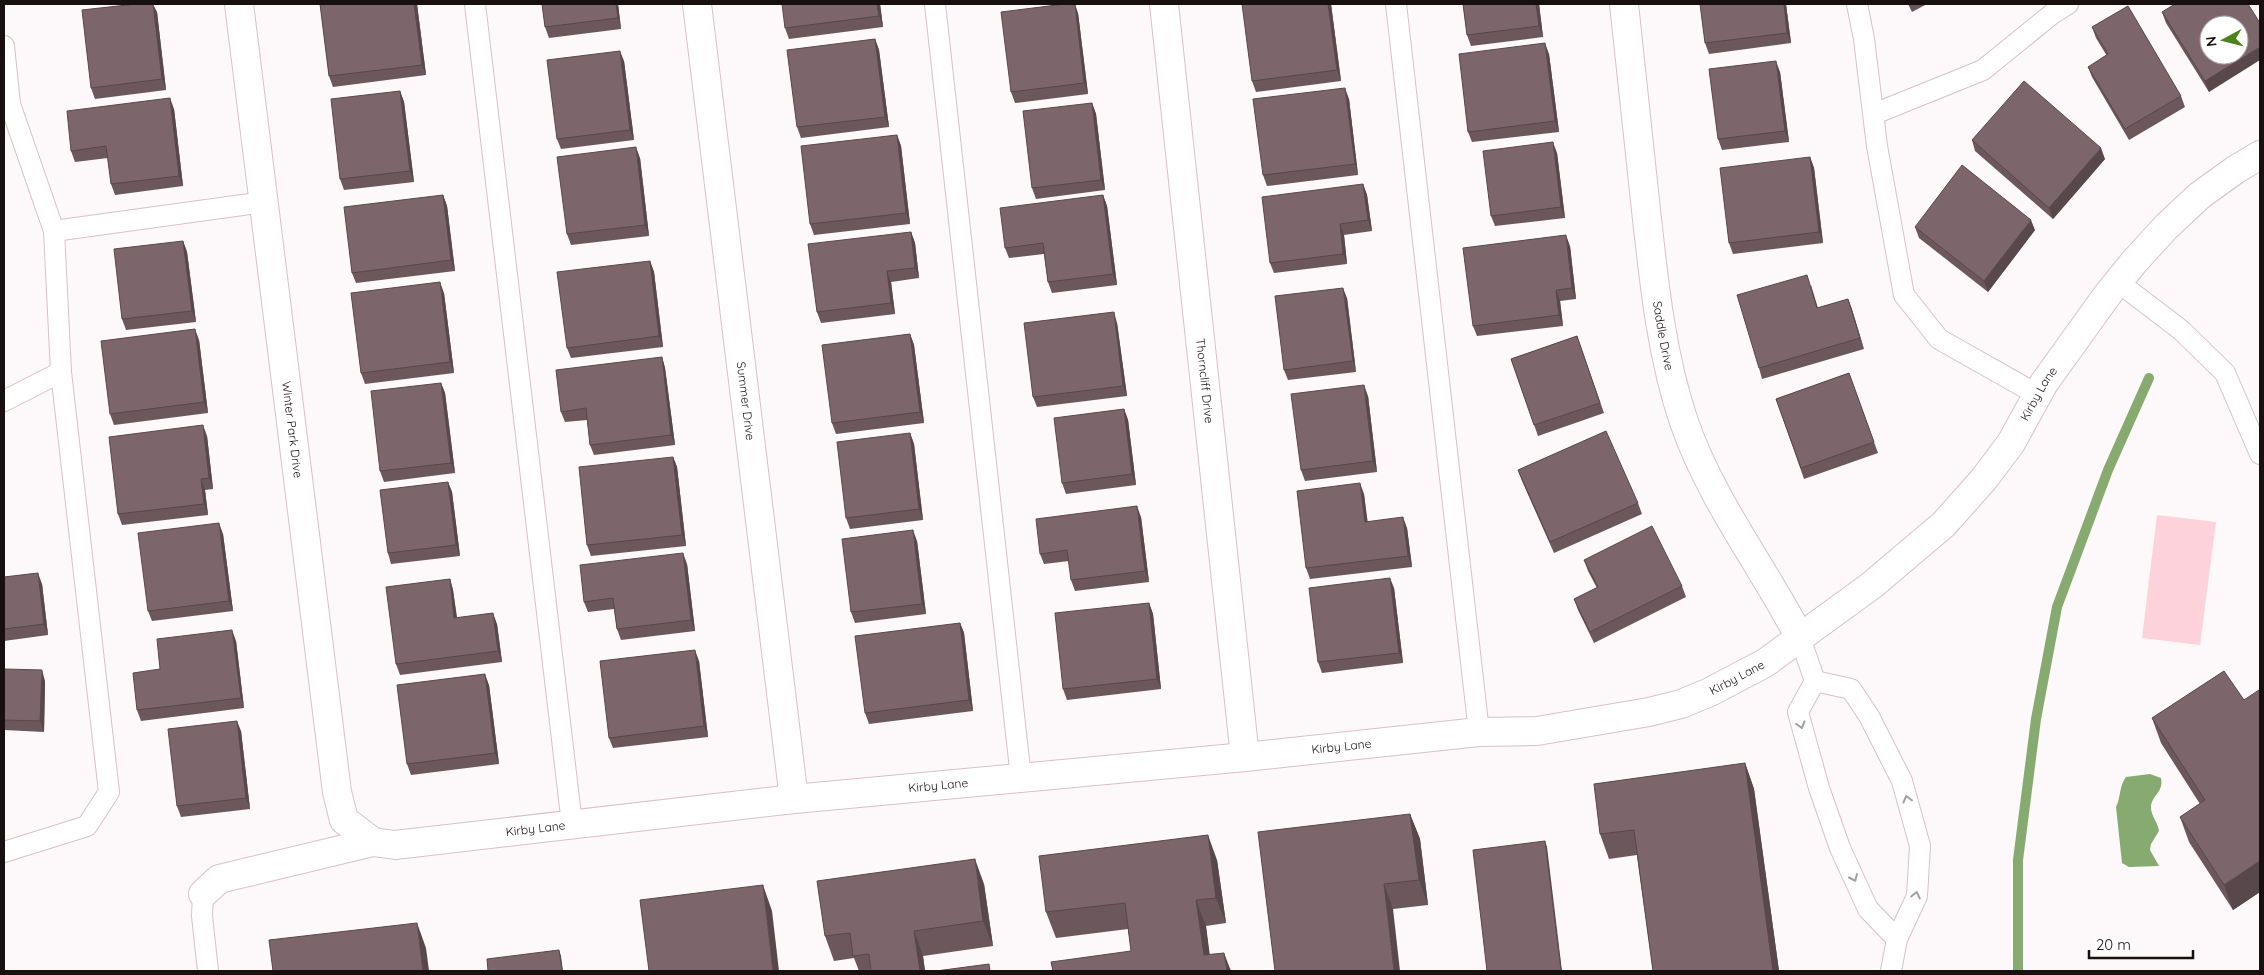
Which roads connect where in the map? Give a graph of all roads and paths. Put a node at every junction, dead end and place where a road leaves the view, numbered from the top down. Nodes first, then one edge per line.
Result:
1 (239, 4) edge
2 (475, 4) edge
3 (697, 4) edge
4 (935, 4) edge
5 (1164, 4) edge
6 (1396, 4) edge
7 (1624, 4) edge
8 (1857, 4) edge
9 (2068, 4) edge
10 (4, 46) edge
11 (7, 104) edge
12 (1874, 114) junction
13 (2260, 155) edge
14 (264, 202) junction
15 (54, 231) junction
16 (2118, 282) junction
17 (61, 372) junction
18 (2038, 395) junction
19 (4, 401) edge
20 (2260, 454) edge
21 (1800, 638) junction
22 (1815, 681) junction
23 (1479, 732) junction
24 (1245, 757) junction
25 (1021, 778) junction
26 (794, 799) junction
27 (572, 824) junction
28 (372, 842) junction
29 (4, 852) edge
30 (203, 894) joint
31 (1897, 939) junction
32 (208, 971) edge
33 (1891, 971) edge

1 - 14 street, Winter Park Drive
2 - 27 lane
3 - 26 street, Summer Drive
4 - 25 lane
5 - 24 street, Thorncliff Drive
6 - 23 lane
7 - 21 street, Saddle Drive
8 - 12 lane
9 - 12 lane
10 - 11 lane
11 - 15 lane
12 - 18 lane
13 - 16 street, Kirby Lane
14 - 15 lane
14 - 28 street, Winter Park Drive
15 - 17 lane
16 - 18 street, Kirby Lane
16 - 20 lane
17 - 19 lane
17 - 29 lane
18 - 21 street, Kirby Lane
21 - 22 lane
21 - 23 street, Kirby Lane
22 -> 31 lane
31 -> 22 lane
23 - 24 street, Kirby Lane
24 - 25 street, Kirby Lane
25 - 26 street, Kirby Lane
26 - 27 street, Kirby Lane
27 - 28 street, Kirby Lane
28 - 30 street, Kirby Lane
30 - 32 lane
31 - 33 lane

